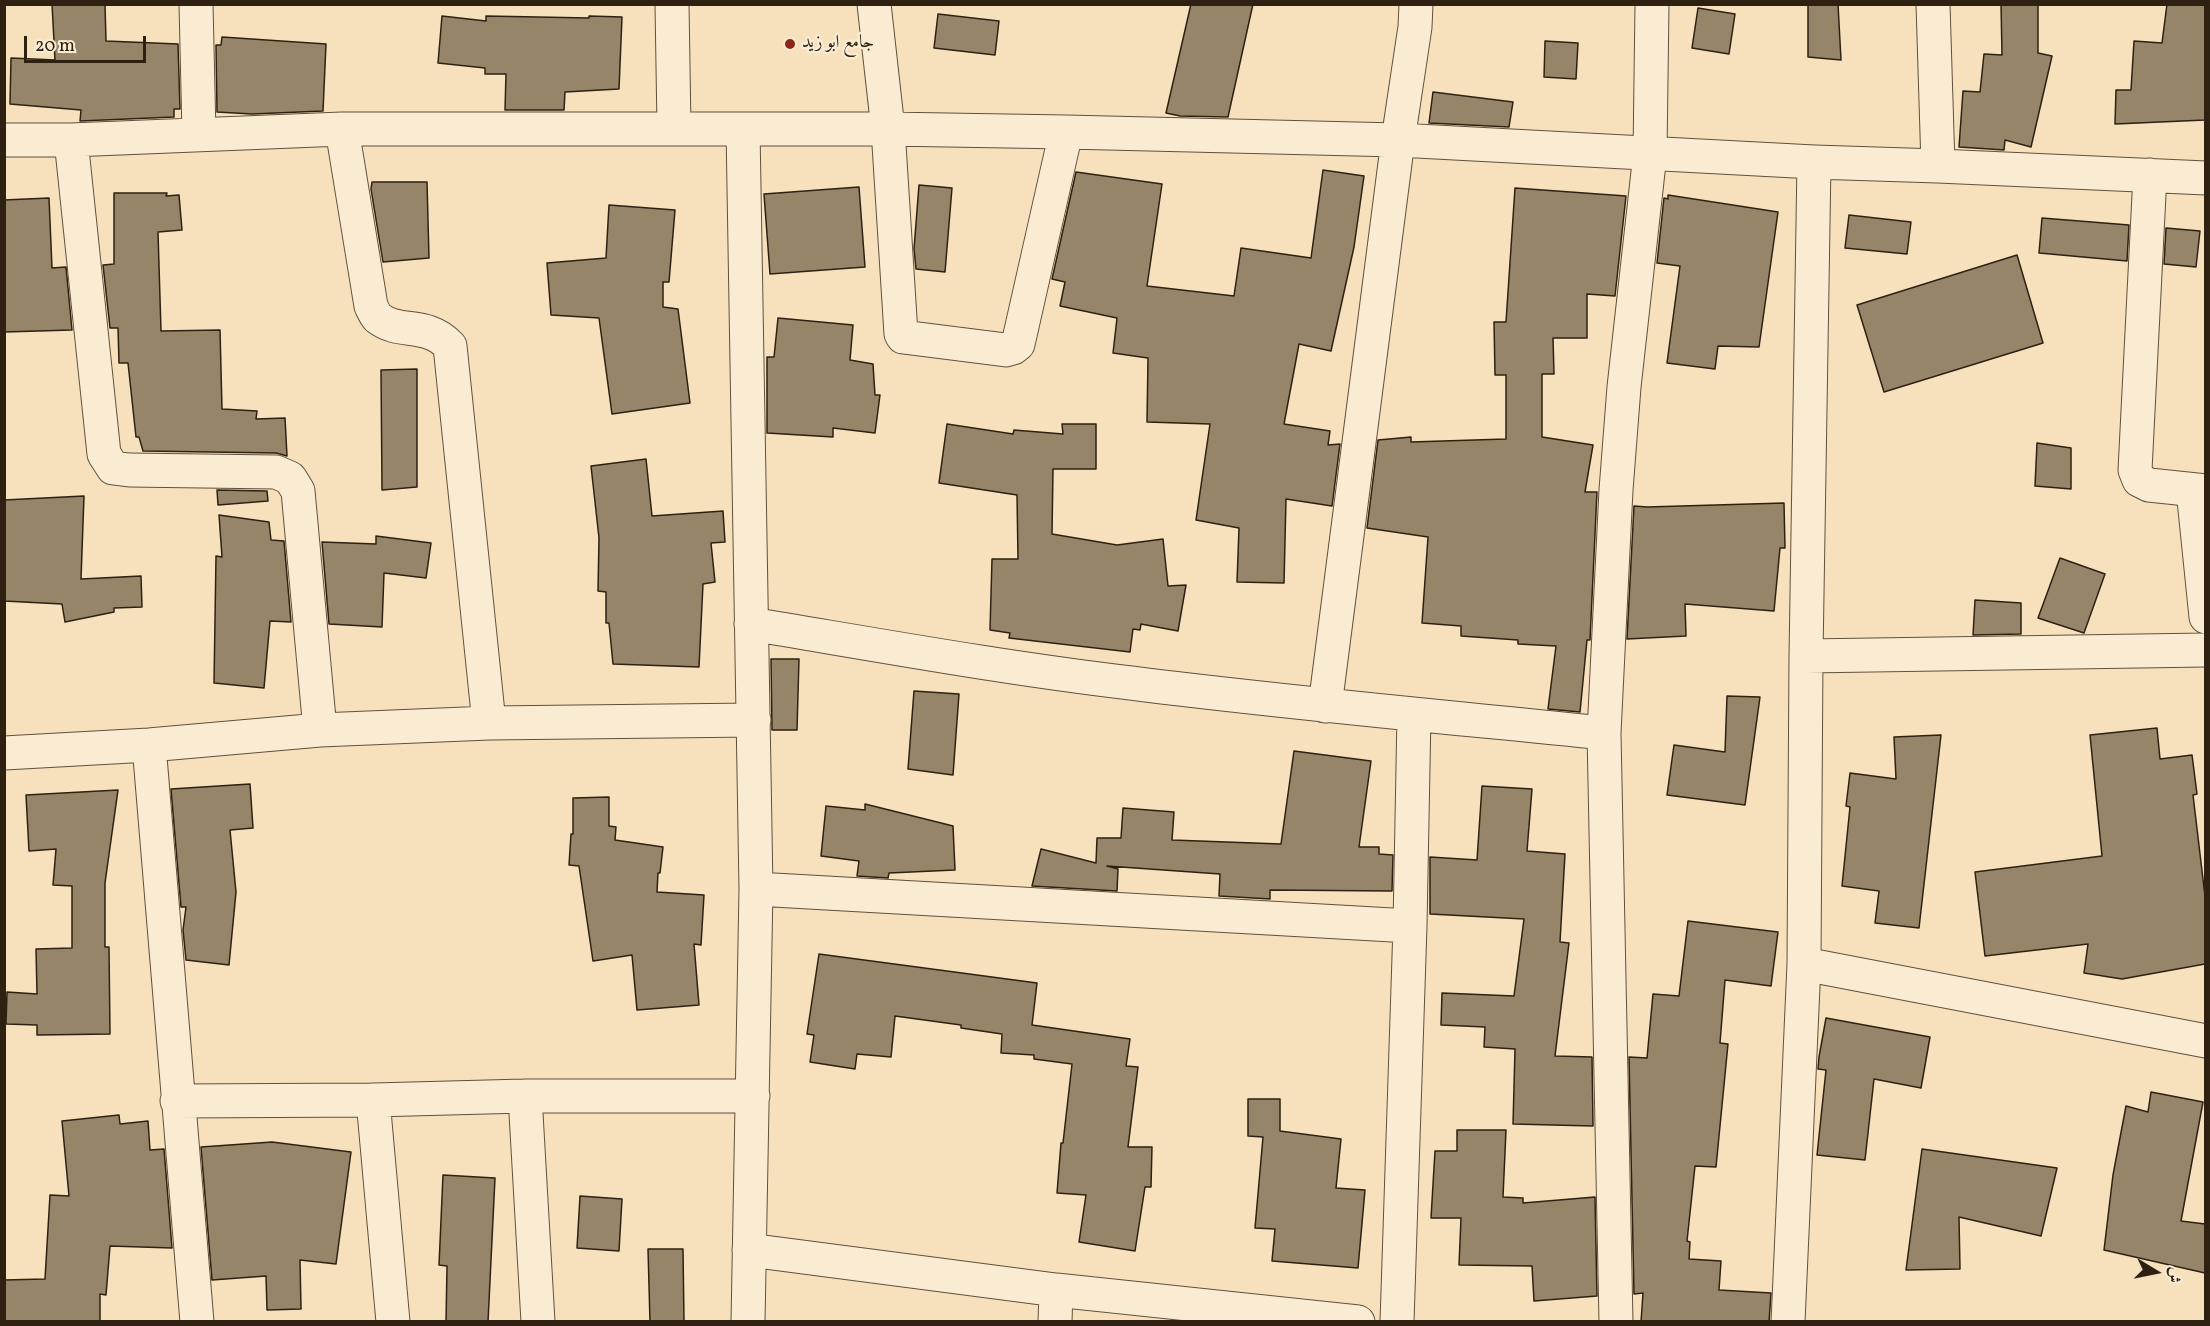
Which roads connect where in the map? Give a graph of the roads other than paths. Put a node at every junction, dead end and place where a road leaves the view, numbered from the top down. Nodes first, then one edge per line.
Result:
1 (196, 4) edge
2 (672, 4) edge
3 (874, 4) edge
4 (1416, 4) edge
5 (1652, 4) edge
6 (1933, 4) edge
7 (674, 128) junction
8 (342, 129) junction
9 (743, 129) junction
10 (888, 129) junction
11 (1066, 132) junction
12 (200, 134) junction
13 (4, 140) edge
14 (71, 140) junction
15 (1398, 140) junction
16 (1650, 154) junction
17 (1814, 162) junction
18 (1938, 166) junction
19 (2150, 175) junction
20 (2205, 178) edge
21 (2199, 490) edge
22 (2205, 617) edge
23 (751, 624) junction
24 (2205, 650) edge
25 (1806, 656) junction
26 (1325, 706) junction
27 (1414, 714) junction
28 (754, 720) junction
29 (489, 723) junction
30 (320, 730) junction
31 (1604, 733) junction
32 (149, 745) junction
33 (4, 753) edge
34 (756, 889) junction
35 (1410, 926) junction
36 (1804, 964) junction
37 (2205, 1041) edge
38 (525, 1096) junction
39 (753, 1096) junction
40 (373, 1100) junction
41 (177, 1101) junction
42 (749, 1250) junction
43 (1056, 1306) edge
44 (197, 1322) edge
45 (393, 1322) edge
46 (538, 1322) edge
47 (748, 1322) edge
48 (1358, 1322) edge
49 (1397, 1322) edge
50 (1616, 1322) edge
51 (1788, 1322) edge

1 - 12 street
2 - 7 street
3 - 10 street
4 - 15 street
5 - 16 street
6 - 18 street
7 - 8 street
7 - 9 street
8 - 12 street
8 - 29 street
9 - 10 street
9 - 23 street
10 - 11 street
10 - 11 street
11 - 15 street
12 - 14 street
13 - 14 street
14 - 30 street
15 - 16 street
15 - 26 street
16 - 17 street
16 - 31 street
17 - 18 street
17 - 25 street
18 - 19 street
19 - 20 street
19 - 21 street
21 - 22 street
23 - 26 street
23 - 28 street
24 - 25 street
25 - 36 street
26 - 27 street
27 - 31 street
27 - 35 street
28 - 29 street
28 - 34 street
29 - 30 street
30 - 32 street
31 - 50 street
32 - 33 street
32 - 41 street
34 - 35 street
34 - 39 street
35 - 49 street
36 - 37 street
36 - 51 street
38 - 39 street
38 - 40 street
38 - 46 street
39 - 42 street
40 - 41 street
40 - 45 street
41 - 44 street
42 - 43 street
42 - 47 street
43 - 48 street

